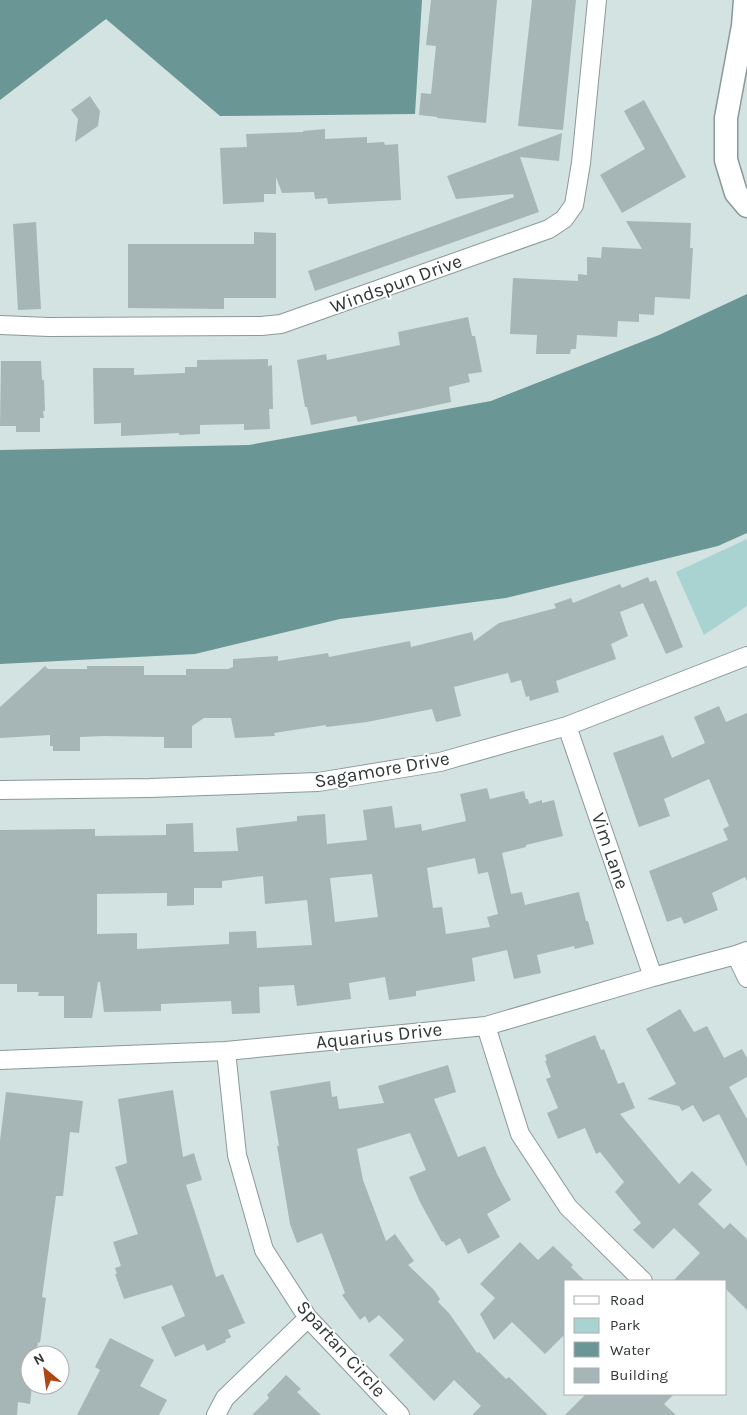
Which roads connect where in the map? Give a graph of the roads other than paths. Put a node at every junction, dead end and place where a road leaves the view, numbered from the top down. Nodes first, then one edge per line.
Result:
1 (597, 0) edge
2 (745, 0) edge
3 (747, 206) edge
4 (0, 325) edge
5 (747, 656) edge
6 (567, 726) junction
7 (0, 790) edge
8 (742, 953) edge
9 (652, 977) junction
10 (747, 978) edge
11 (486, 1026) junction
12 (226, 1051) junction
13 (0, 1060) edge
14 (642, 1280) edge
15 (308, 1318) junction
16 (216, 1415) edge
17 (400, 1415) edge

1 - 4 street, Windspun Drive
2 - 3 street
5 - 6 street, Sagamore Drive
6 - 7 street, Sagamore Drive
6 - 9 street, Vim Lane
8 - 9 street, Aquarius Drive
8 - 10 street
9 - 11 street, Aquarius Drive
11 - 12 street, Aquarius Drive
11 - 14 street
12 - 13 street, Aquarius Drive
12 - 15 street, Spartan Circle
15 - 16 street
15 - 17 street, Spartan Circle

